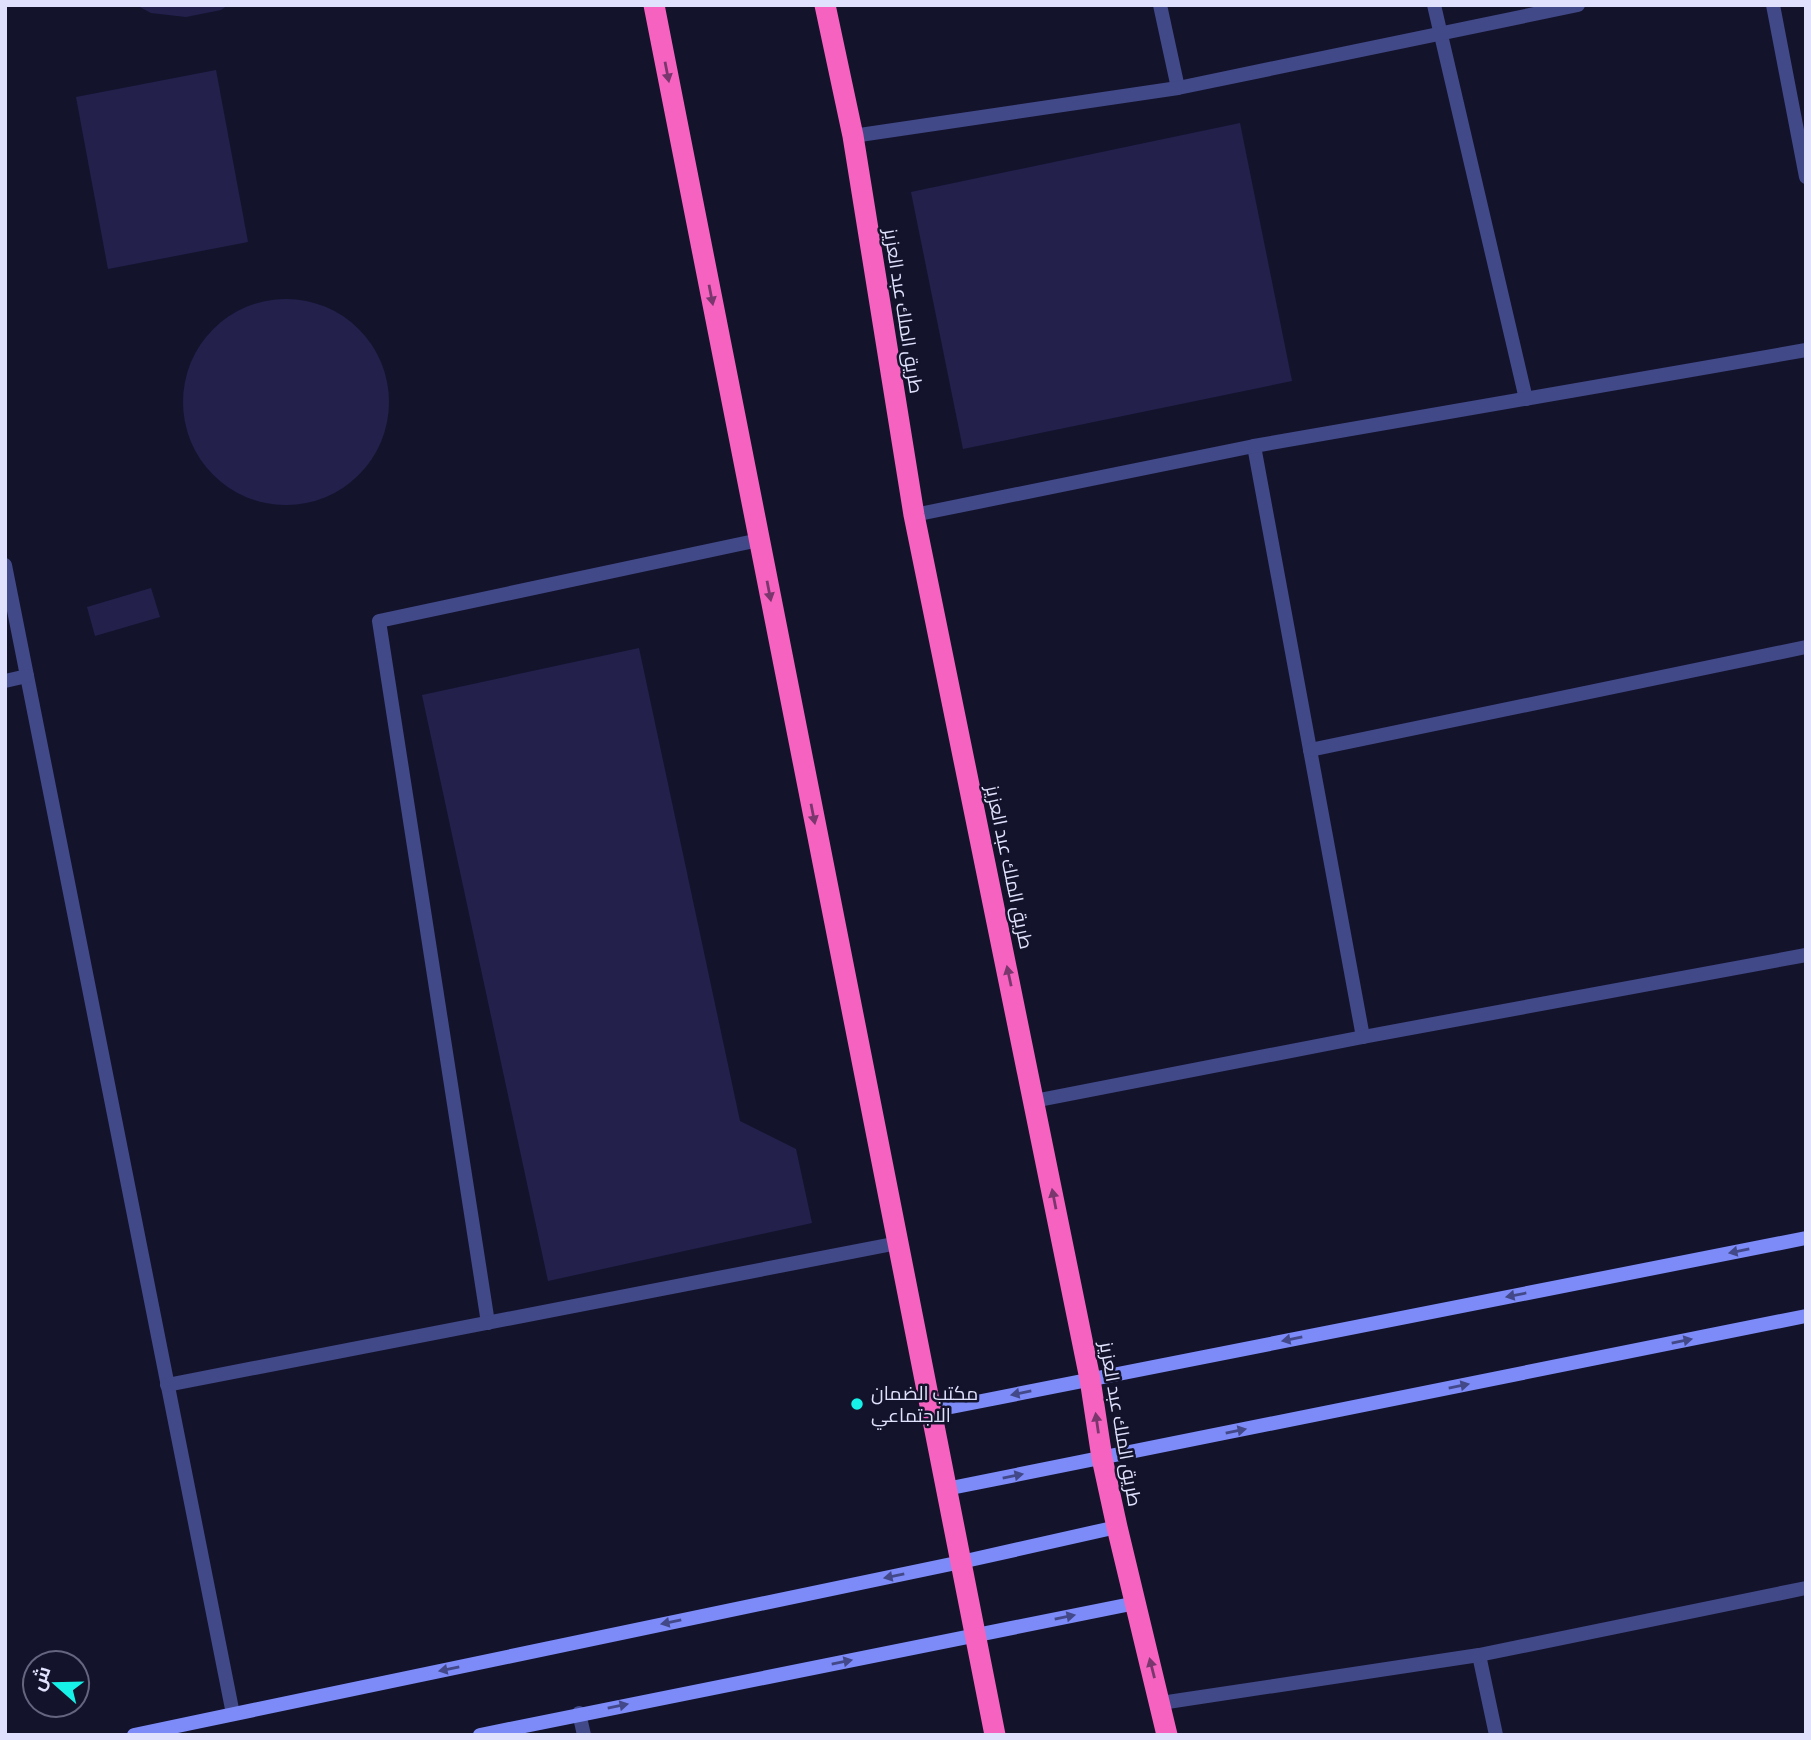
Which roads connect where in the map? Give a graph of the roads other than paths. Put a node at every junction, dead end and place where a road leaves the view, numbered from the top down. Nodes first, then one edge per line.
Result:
1 (654, 5) edge
2 (825, 5) edge
3 (1160, 5) edge
4 (1434, 5) edge
5 (1578, 5) edge
6 (1773, 5) edge
7 (1440, 34) junction
8 (1178, 88) junction
9 (853, 136) junction
10 (1806, 177) edge
11 (1806, 350) edge
12 (1527, 399) junction
13 (1254, 446) junction
14 (915, 515) junction
15 (759, 540) junction
16 (5, 565) edge
17 (1806, 647) edge
18 (27, 676) junction
19 (5, 681) edge
20 (1310, 750) junction
21 (1806, 955) edge
22 (1363, 1037) junction
23 (1034, 1101) junction
24 (1806, 1238) edge
25 (898, 1243) junction
26 (1806, 1316) edge
27 (488, 1323) junction
28 (1090, 1379) junction
29 (167, 1385) junction
30 (931, 1410) junction
31 (1102, 1458) junction
32 (946, 1489) junction
33 (1116, 1527) junction
34 (961, 1562) junction
35 (1806, 1588) edge
36 (1136, 1603) junction
37 (975, 1635) junction
38 (1479, 1655) junction
39 (1161, 1703) junction
40 (579, 1713) junction
41 (233, 1714) junction
42 (134, 1735) edge
43 (480, 1735) edge
44 (584, 1735) edge
45 (995, 1735) edge
46 (1167, 1735) edge
47 (1496, 1735) edge

1 -> 15 highway
2 - 9 highway, طريق الملك عبد العزيز
3 - 8 street
4 - 7 street
5 - 7 street
6 - 10 street
7 - 8 street
7 - 12 street
8 - 9 street
9 - 14 highway, طريق الملك عبد العزيز
11 - 12 street
12 - 13 street
13 - 14 street
13 - 20 street
23 -> 14 highway, طريق الملك عبد العزيز
15 -> 25 highway
15 - 27 street
16 - 18 street
17 - 20 street
18 - 19 street
18 - 29 street
20 - 22 street
21 - 22 street
22 - 23 street
28 -> 23 highway, طريق الملك عبد العزيز
24 -> 28 street
25 - 27 street
25 - 30 highway
31 -> 26 street
27 - 29 street
28 -> 30 street
31 -> 28 highway, طريق الملك عبد العزيز
29 - 41 street
30 - 32 highway
32 -> 31 street
31 - 33 highway, طريق الملك عبد العزيز
32 - 34 highway
33 - 34 street
33 - 36 highway, طريق الملك عبد العزيز
34 - 37 highway
34 -> 41 street
35 - 38 street
37 -> 36 street
39 -> 36 highway, طريق الملك عبد العزيز
40 -> 37 street
37 - 45 highway
38 - 39 street
38 - 47 street
39 - 46 highway, طريق الملك عبد العزيز
40 - 43 street
40 - 44 street
41 - 42 street

